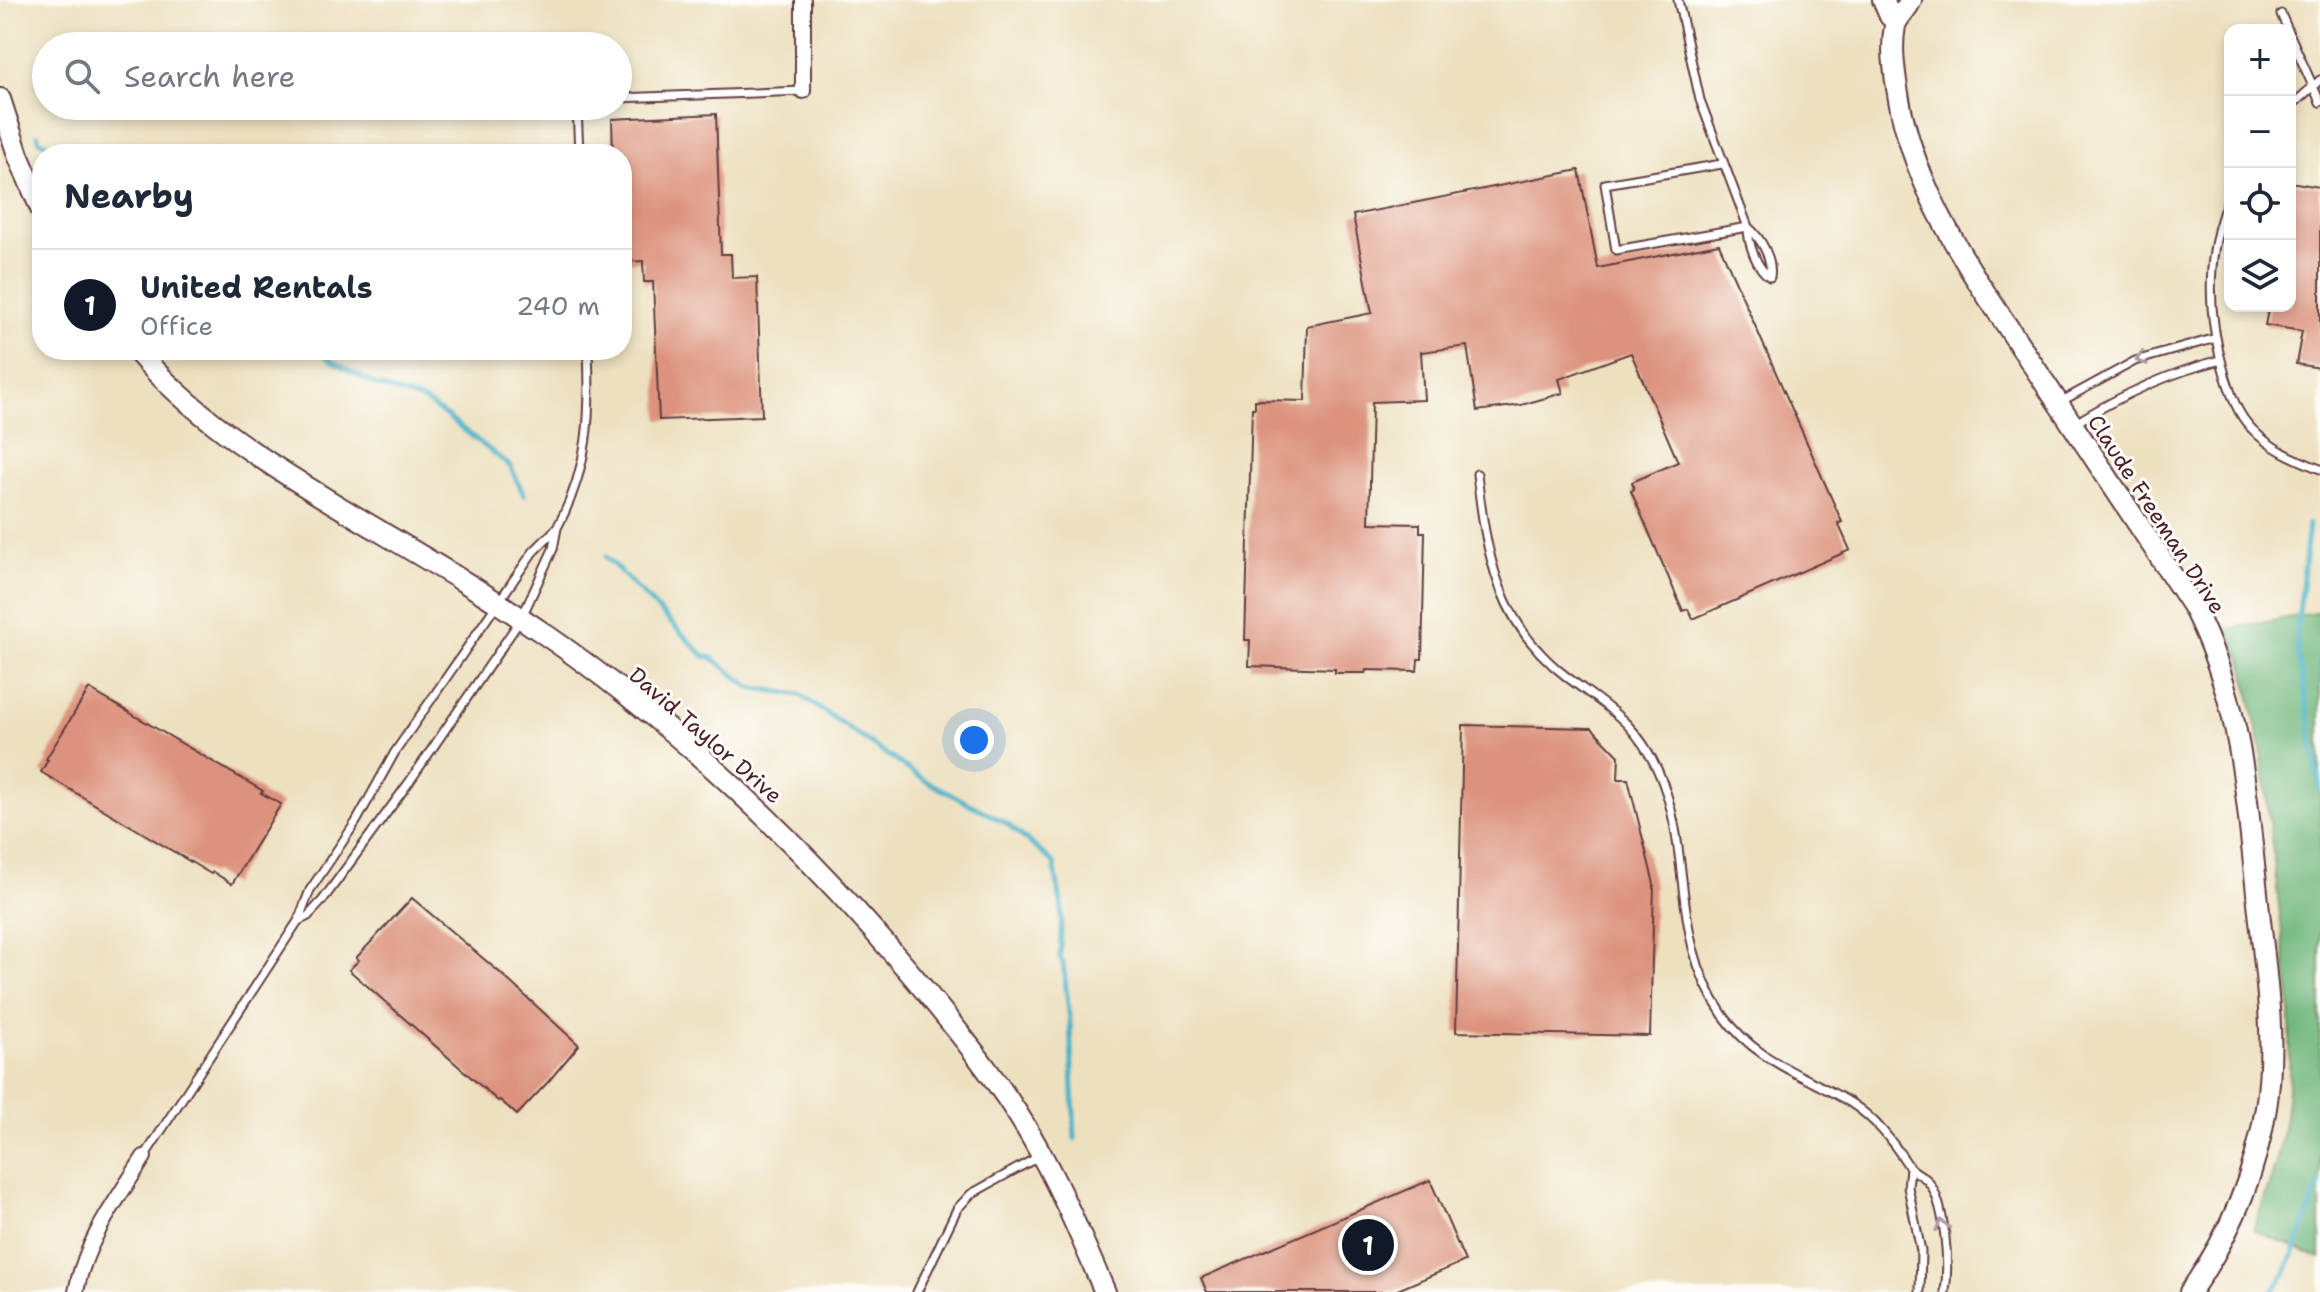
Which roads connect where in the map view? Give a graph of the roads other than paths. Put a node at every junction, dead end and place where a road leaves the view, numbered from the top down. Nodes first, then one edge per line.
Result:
1 (803, 0) edge
2 (1678, 0) edge
3 (1883, 0) edge
4 (1911, 0) edge
5 (2281, 14) dead end
6 (1896, 22) junction
7 (2285, 24) edge
8 (2296, 49) edge
9 (2320, 80) edge
10 (2312, 87) junction
11 (803, 91) joint
12 (632, 97) edge
13 (0, 99) edge
14 (2296, 102) edge
15 (2320, 102) edge
16 (578, 120) edge
17 (579, 144) edge
18 (1722, 164) junction
19 (32, 188) edge
20 (2224, 212) edge
21 (1748, 227) junction
22 (2216, 338) junction
23 (146, 360) edge
24 (588, 360) edge
25 (2221, 360) junction
26 (2058, 404) junction
27 (2072, 426) junction
28 (2320, 469) edge
29 (1477, 474) dead end
30 (557, 528) junction
31 (496, 604) junction
32 (521, 619) junction
33 (298, 921) junction
34 (1042, 1155) junction
35 (144, 1157) joint
36 (1910, 1168) junction
37 (76, 1292) edge
38 (917, 1292) edge
39 (1105, 1292) edge
40 (1920, 1292) edge
41 (1945, 1292) edge
42 (2190, 1292) edge

1 - 11 street
2 - 18 lane
3 - 6 street
4 - 6 street
5 - 7 lane
6 - 26 street, Claude Freeman Drive
8 - 10 lane
9 - 10 lane
10 - 14 lane
10 - 15 lane
11 - 12 lane
13 - 19 street
16 - 17 lane
18 - 21 lane
18 - 21 lane
20 - 22 lane
21 - 21 lane
22 - 25 lane
22 -> 26 lane
23 - 31 street, David Taylor Drive
24 - 30 lane
25 - 27 lane
25 - 28 lane
26 - 27 street, Claude Freeman Drive
27 - 42 street, Claude Freeman Drive
29 - 36 lane
30 - 31 lane
30 - 32 lane
31 - 32 street, David Taylor Drive
31 - 33 lane
32 - 33 lane
32 - 34 street, David Taylor Drive
33 - 35 lane
34 - 38 lane
34 - 39 street, David Taylor Drive
35 - 37 street
36 - 40 lane
41 -> 36 lane

